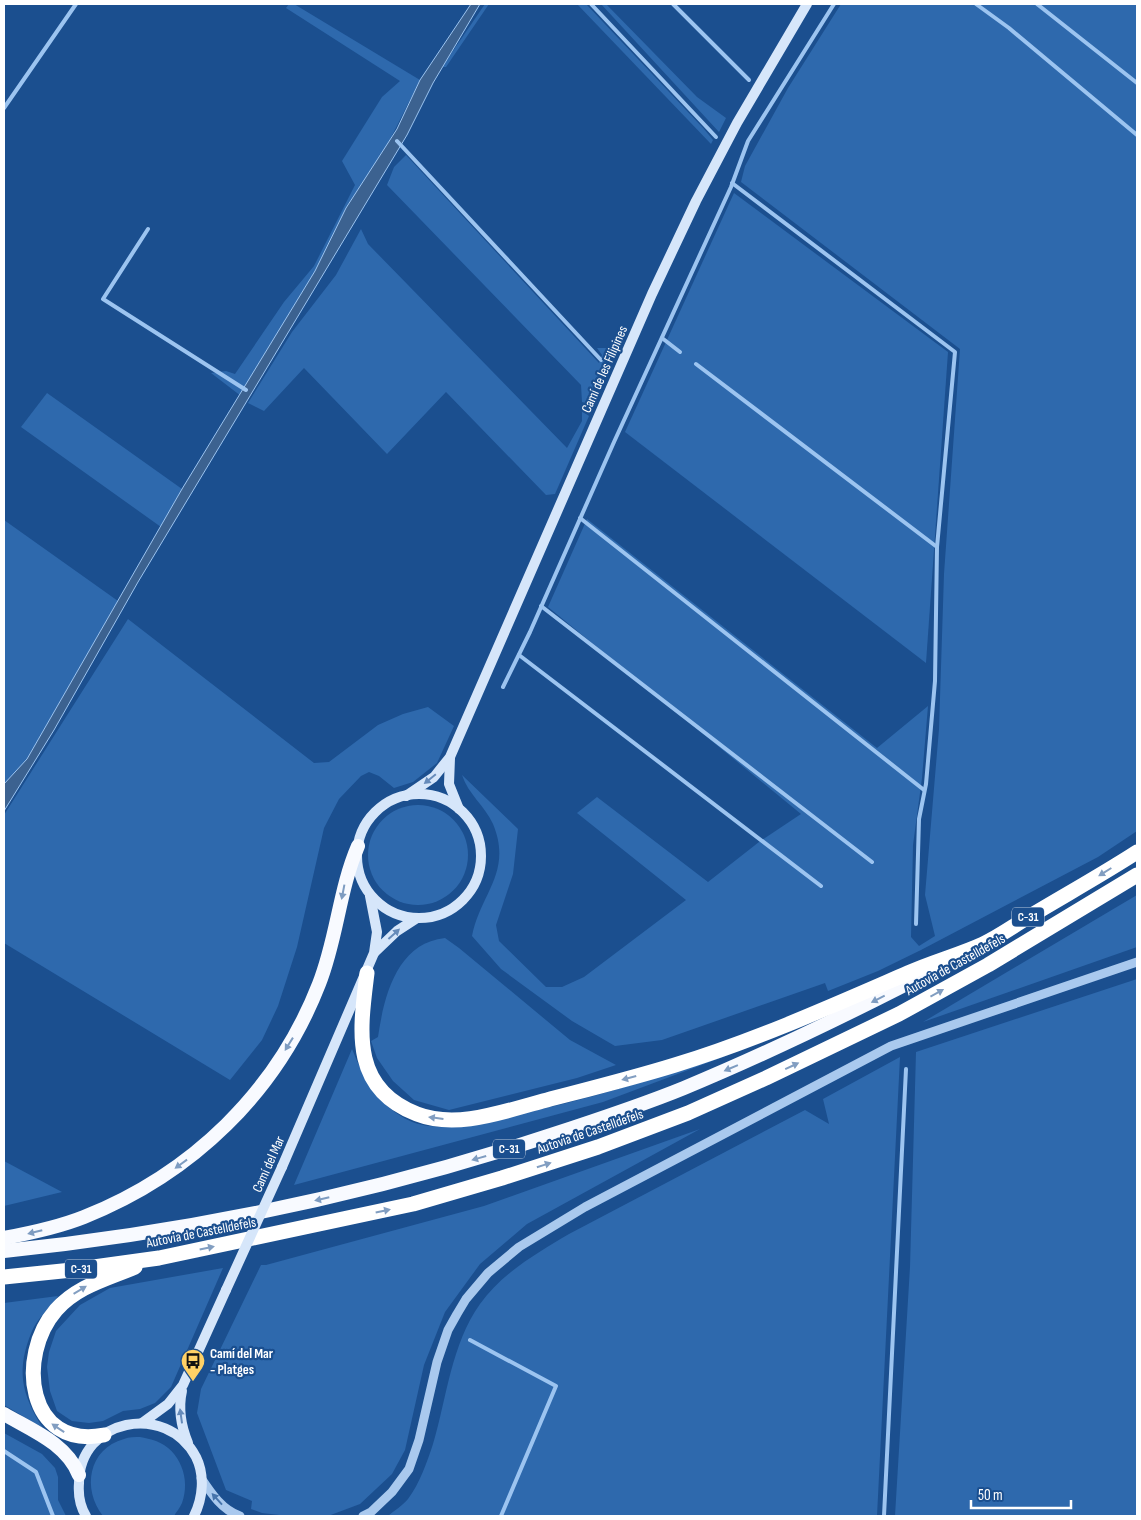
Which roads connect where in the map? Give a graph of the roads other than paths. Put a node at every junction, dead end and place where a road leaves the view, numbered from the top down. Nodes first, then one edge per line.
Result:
1 (807, 4) edge
2 (450, 757) junction
3 (406, 796) junction
4 (459, 809) junction
5 (358, 846) junction
6 (1137, 852) edge
7 (1137, 875) edge
8 (370, 895) junction
9 (417, 918) junction
10 (983, 944) junction
11 (374, 953) junction
12 (1137, 962) edge
13 (367, 973) junction
14 (4, 1238) edge
15 (4, 1251) edge
16 (159, 1258) junction
17 (4, 1277) edge
18 (183, 1385) junction
19 (4, 1414) edge
20 (142, 1422) junction
21 (104, 1435) junction
22 (189, 1447) junction
23 (78, 1475) junction
24 (202, 1478) junction
25 (86, 1516) edge
26 (194, 1516) edge
27 (236, 1516) edge
28 (363, 1516) edge

1 - 2 main road, Camí de les Filipines
2 -> 3 main road
2 - 4 main road
3 - 4 main road
3 - 5 main road
4 - 9 main road
5 - 8 main road
5 -> 14 highway
6 -> 10 highway, Autovia de Castelldefels / C-31
16 -> 7 highway, Autovia de Castelldefels / C-31
8 - 9 main road
8 - 11 main road, Camí del Mar
11 -> 9 main road, Camí del Mar
10 -> 13 highway
10 -> 15 highway, Autovia de Castelldefels / C-31
11 - 13 main road, Camí del Mar
12 - 28 street
13 - 18 main road, Camí del Mar, bridge
16 - 17 highway, Autovia de Castelldefels / C-31
21 -> 16 highway
18 - 20 main road, Camí del Mar
22 -> 18 main road, Camí del Mar
19 - 23 highway
20 - 21 main road
20 - 22 main road
21 - 23 main road
22 - 24 main road, Camí del Mar
23 - 25 main road
24 - 26 main road
27 -> 24 street

